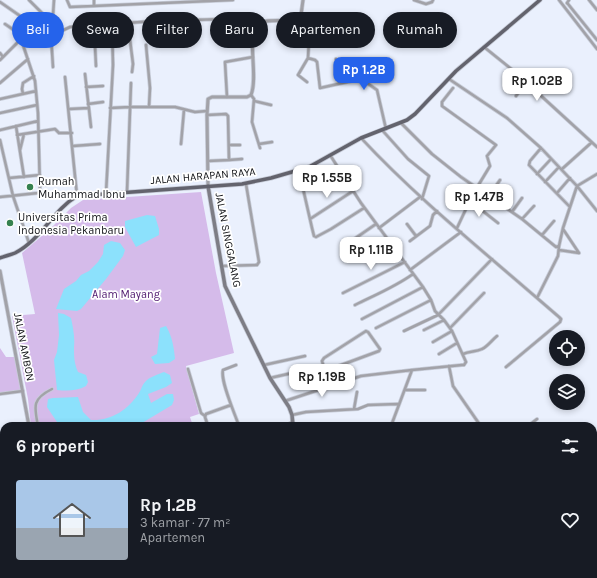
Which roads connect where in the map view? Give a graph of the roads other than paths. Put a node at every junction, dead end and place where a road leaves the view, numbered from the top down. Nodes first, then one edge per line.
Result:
1 (29, 0) edge
2 (54, 0) edge
3 (67, 0) edge
4 (94, 0) edge
5 (233, 0) edge
6 (302, 0) edge
7 (414, 0) edge
8 (433, 0) edge
9 (540, 0) edge
10 (559, 0) edge
11 (569, 0) edge
12 (589, 0) edge
13 (0, 2) edge
14 (159, 2) edge
15 (94, 6) junction
16 (597, 10) edge
17 (14, 12) edge
18 (41, 12) edge
19 (54, 12) edge
20 (301, 12) edge
21 (210, 19) edge
22 (134, 23) edge
23 (5, 24) dead end
24 (12, 29) edge
25 (597, 40) edge
26 (484, 47) junction
27 (12, 48) edge
28 (25, 48) edge
29 (52, 48) edge
30 (95, 48) edge
31 (113, 48) edge
32 (130, 48) edge
33 (146, 48) edge
34 (253, 48) edge
35 (309, 48) edge
36 (597, 49) edge
37 (0, 53) edge
38 (3, 57) junction
39 (253, 57) junction
40 (308, 58) junction
41 (28, 59) junction
42 (336, 59) dead end
43 (0, 60) edge
44 (96, 66) dead end
45 (53, 67) dead end
46 (132, 72) dead end
47 (85, 74) dead end
48 (34, 76) junction
49 (65, 77) dead end
50 (449, 79) junction
51 (307, 82) dead end
52 (526, 82) junction
53 (0, 83) edge
54 (131, 83) dead end
55 (339, 83) junction
56 (103, 86) dead end
57 (86, 87) junction
58 (454, 88) dead end
59 (36, 91) junction
60 (23, 94) junction
61 (251, 95) junction
62 (516, 96) dead end
63 (227, 97) junction
64 (0, 99) edge
65 (254, 101) junction
66 (102, 102) dead end
67 (37, 105) junction
68 (271, 105) dead end
69 (88, 106) junction
70 (130, 107) junction
71 (150, 107) junction
72 (110, 108) junction
73 (69, 110) junction
74 (184, 110) junction
75 (207, 111) junction
76 (0, 113) edge
77 (207, 115) junction
78 (38, 120) junction
79 (401, 123) junction
80 (16, 126) junction
81 (91, 127) dead end
82 (384, 129) junction
83 (0, 130) edge
84 (38, 132) junction
85 (72, 133) junction
86 (24, 134) junction
87 (17, 135) junction
88 (361, 138) junction
89 (0, 140) edge
90 (272, 142) dead end
91 (592, 142) junction
92 (100, 144) dead end
93 (181, 144) dead end
94 (259, 144) junction
95 (228, 145) junction
96 (240, 145) dead end
97 (73, 146) junction
98 (597, 147) edge
99 (260, 148) dead end
100 (541, 148) junction
101 (20, 151) junction
102 (330, 155) junction
103 (242, 159) dead end
104 (551, 159) junction
105 (229, 160) junction
106 (208, 161) junction
107 (560, 168) junction
108 (299, 171) junction
109 (537, 174) junction
110 (597, 174) edge
111 (40, 175) junction
112 (24, 177) junction
113 (9, 178) junction
114 (570, 178) junction
115 (500, 180) dead end
116 (545, 182) junction
117 (56, 183) dead end
118 (246, 184) junction
119 (40, 185) junction
120 (208, 186) junction
121 (578, 186) junction
122 (477, 187) junction
123 (509, 190) dead end
124 (353, 191) junction
125 (127, 192) junction
126 (106, 193) junction
127 (557, 193) junction
128 (14, 196) junction
129 (77, 196) junction
130 (489, 196) junction
131 (0, 197) edge
132 (421, 198) junction
133 (522, 198) dead end
134 (470, 201) junction
135 (500, 204) junction
136 (534, 206) dead end
137 (570, 207) junction
138 (364, 208) junction
139 (437, 211) junction
140 (597, 211) edge
141 (512, 212) junction
142 (310, 219) junction
143 (522, 219) junction
144 (554, 221) dead end
145 (498, 223) dead end
146 (376, 224) junction
147 (407, 224) dead end
148 (379, 228) junction
149 (457, 228) junction
150 (563, 228) junction
151 (461, 232) junction
152 (542, 235) junction
153 (416, 236) junction
154 (410, 241) dead end
155 (29, 243) junction
156 (344, 246) dead end
157 (557, 247) junction
158 (559, 250) junction
159 (0, 258) edge
160 (492, 259) junction
161 (405, 262) junction
162 (221, 266) junction
163 (410, 270) junction
164 (0, 271) edge
165 (413, 274) junction
166 (423, 287) junction
167 (343, 293) dead end
168 (484, 293) dead end
169 (537, 298) junction
170 (430, 300) junction
171 (356, 305) dead end
172 (438, 314) junction
173 (362, 319) dead end
174 (444, 320) junction
175 (376, 328) dead end
176 (450, 328) junction
177 (424, 330) dead end
178 (404, 331) dead end
179 (452, 331) junction
180 (497, 336) dead end
181 (433, 342) dead end
182 (457, 343) junction
183 (439, 354) dead end
184 (463, 354) junction
185 (305, 356) dead end
186 (236, 365) dead end
187 (264, 365) junction
188 (323, 366) junction
189 (449, 366) junction
190 (506, 367) dead end
191 (188, 369) dead end
192 (412, 370) junction
193 (270, 378) junction
194 (52, 389) dead end
195 (405, 390) junction
196 (425, 390) dead end
197 (24, 391) junction
198 (357, 392) dead end
199 (0, 394) edge
200 (285, 401) junction
201 (398, 404) junction
202 (231, 405) junction
203 (354, 409) junction
204 (292, 415) junction
205 (205, 416) junction
206 (537, 419) dead end
207 (28, 422) edge
208 (37, 422) edge
209 (207, 422) edge
210 (237, 422) edge
211 (293, 422) edge
212 (392, 422) edge
213 (478, 422) edge
214 (533, 422) edge

1 - 18 street
2 - 19 street
3 - 15 street
4 - 15 street
5 - 14 street
6 - 20 street
7 - 8 street
9 - 26 main road, JALAN HARAPAN RAYA
10 - 36 street
11 - 25 street
12 - 16 street
13 - 17 street
14 - 15 street
21 - 22 street
23 - 24 street
26 - 50 main road, JALAN HARAPAN RAYA
26 - 52 street
27 - 38 street
28 - 41 street
29 - 45 street
30 - 44 street
31 - 72 street
32 - 46 street
33 - 71 street
34 - 39 street
35 - 40 street
37 - 38 street
38 - 43 street
39 - 61 street
39 - 63 street
40 - 51 street
40 - 55 street
41 - 48 street
41 - 53 street
42 - 55 street
47 - 57 street
48 - 59 street
48 - 60 street
49 - 73 street
50 - 79 main road, JALAN HARAPAN RAYA
50 - 100 street
52 - 62 street
52 - 91 street
54 - 70 street
55 - 82 street
56 - 57 street
57 - 69 street
58 - 122 street
59 - 60 street
59 - 67 street
60 - 64 street
61 - 63 street
61 - 65 street
63 - 75 street
65 - 68 street
65 - 94 street
66 - 69 street
67 - 76 street
67 - 78 street
69 - 73 street
69 - 81 street
70 - 71 street
70 - 72 street
70 - 125 street
71 - 74 street
72 - 126 street
73 - 85 street
74 - 75 street
74 - 93 street
75 - 77 street
77 - 95 street
77 - 106 street
78 - 80 street
78 - 84 street
79 - 82 main road, JALAN HARAPAN RAYA
79 - 122 street
80 - 83 street
80 - 87 street
82 - 88 main road, JALAN HARAPAN RAYA
82 - 132 street
84 - 85 street
84 - 86 street
84 - 111 street
85 - 97 street
86 - 87 street
86 - 101 street
87 - 101 street
88 - 102 main road, JALAN HARAPAN RAYA
88 - 132 street
89 - 113 street
90 - 94 street
91 - 98 street
91 - 107 street
92 - 97 street
94 - 99 street
95 - 96 street
95 - 105 street
97 - 129 street
100 - 104 street
100 - 109 street
101 - 112 street
102 - 108 main road, JALAN HARAPAN RAYA
102 - 124 street
103 - 105 street
104 - 107 street
104 - 109 street
105 - 106 street
106 - 120 street
107 - 114 street
107 - 116 street
108 - 118 main road, JALAN HARAPAN RAYA
108 - 142 street
109 - 116 street
110 - 121 street
111 - 112 street
111 - 119 street
112 - 113 street
113 - 128 street
114 - 121 street
114 - 127 street
115 - 130 street
116 - 127 street
117 - 119 street
118 - 120 main road, JALAN HARAPAN RAYA
118 - 162 street
119 - 128 street
120 - 125 main road, JALAN HARAPAN RAYA
120 - 162 main road, JALAN SINGGALANG
121 - 137 street
121 - 140 street
122 - 130 street
122 - 134 street
123 - 135 street
124 - 138 street
124 - 142 street
125 - 126 main road, JALAN HARAPAN RAYA
126 - 129 main road, JALAN HARAPAN RAYA
127 - 137 street
128 - 131 street
128 - 155 street
129 - 155 main road
130 - 135 street
132 - 139 street
132 - 148 street
133 - 141 street
134 - 145 street
134 - 149 street
135 - 141 street
136 - 143 street
137 - 150 street
138 - 142 street
138 - 146 street
139 - 149 street
139 - 153 street
141 - 143 street
143 - 152 street
144 - 152 street
146 - 148 street
146 - 156 street
147 - 153 street
148 - 161 street
149 - 151 street
150 - 157 street
150 - 158 street
151 - 160 street
151 - 163 street
152 - 157 street
153 - 154 street
155 - 159 main road
157 - 158 street
158 - 169 street
160 - 169 street
160 - 172 street
161 - 163 street
161 - 167 street
162 - 187 main road, JALAN SINGGALANG
163 - 165 street
164 - 197 street, JALAN AMBON
165 - 166 street
165 - 171 street
166 - 170 street
166 - 173 street
168 - 176 street
169 - 190 street
170 - 172 street
170 - 175 street
172 - 174 street
172 - 178 street
174 - 176 street
174 - 177 street
176 - 179 street
179 - 181 street
179 - 182 street
180 - 184 street
182 - 183 street
182 - 184 street
184 - 189 street
185 - 187 street
186 - 202 street
187 - 193 main road, JALAN SINGGALANG
188 - 188 street
188 - 193 street
189 - 192 street
189 - 213 street
191 - 205 street
192 - 195 street
192 - 200 street
193 - 200 main road, JALAN SINGGALANG
194 - 208 street
195 - 196 street
195 - 201 street
197 - 199 street
197 - 207 street, JALAN AMBON
198 - 203 street
200 - 204 main road, JALAN SINGGALANG
201 - 203 street
201 - 212 street
202 - 205 street
202 - 210 street
203 - 204 street
204 - 211 main road, JALAN SINGGALANG
205 - 209 street
206 - 214 street

